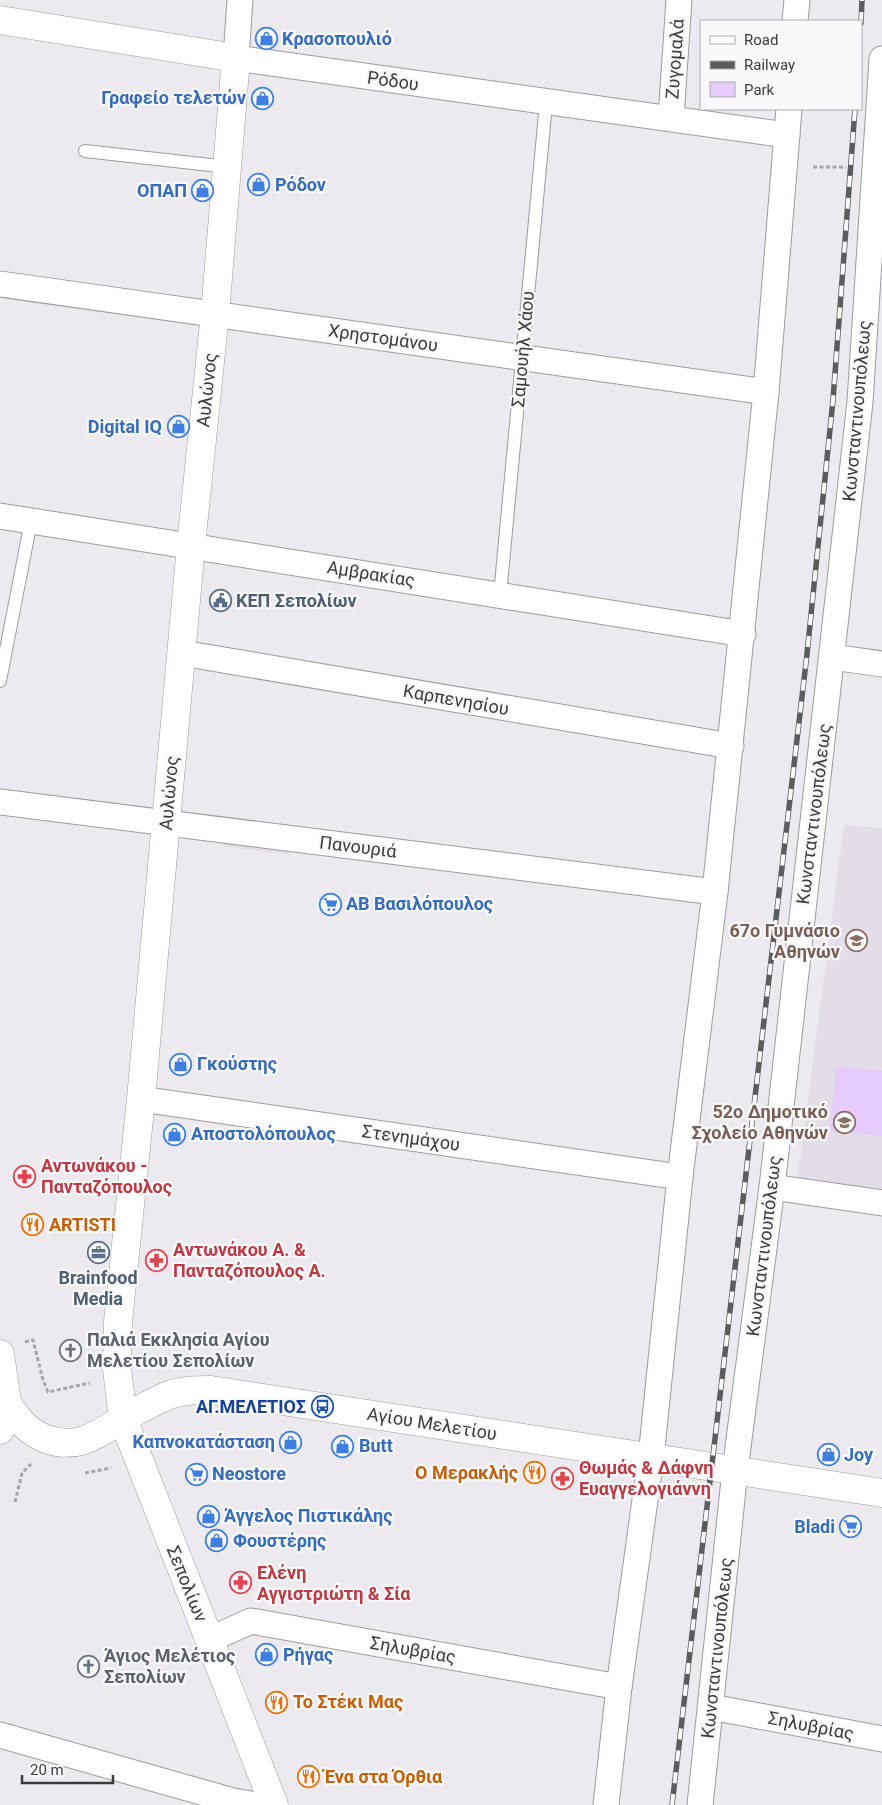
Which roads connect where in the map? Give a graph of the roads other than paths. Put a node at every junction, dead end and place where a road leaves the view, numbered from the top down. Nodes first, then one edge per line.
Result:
1 (240, 0) edge
2 (679, 0) edge
3 (797, 0) edge
4 (0, 20) edge
5 (795, 20) edge
6 (236, 58) junction
7 (882, 59) edge
8 (546, 103) junction
9 (789, 110) edge
10 (671, 118) junction
11 (787, 135) junction
12 (85, 151) dead end
13 (878, 156) edge
14 (228, 167) junction
15 (0, 284) edge
16 (215, 314) junction
17 (522, 358) junction
18 (766, 392) junction
19 (871, 404) edge
20 (0, 516) edge
21 (31, 521) junction
22 (191, 545) junction
23 (500, 595) junction
24 (743, 634) junction
25 (182, 653) junction
26 (832, 657) junction
27 (882, 664) edge
28 (0, 681) edge
29 (731, 746) junction
30 (0, 802) edge
31 (166, 822) junction
32 (715, 892) junction
33 (141, 1099) junction
34 (680, 1177) junction
35 (772, 1187) junction
36 (882, 1204) edge
37 (5, 1362) edge
38 (7, 1403) junction
39 (123, 1419) junction
40 (0, 1430) edge
41 (651, 1457) junction
42 (735, 1470) junction
43 (882, 1493) edge
44 (209, 1640) junction
45 (620, 1687) junction
46 (711, 1707) junction
47 (0, 1735) edge
48 (882, 1739) edge
49 (241, 1804) edge
50 (274, 1805) edge
51 (606, 1805) edge
52 (700, 1805) edge

1 - 6 street, Αυλώνος
2 - 10 street, Ζυγομαλά
3 - 5 street
4 - 6 main road, Ρόδου
6 - 8 street, Ρόδου
6 - 14 main road, Αυλώνος
7 - 13 street, Κωνσταντινουπόλεως
8 - 10 street, Ρόδου
8 - 17 lane, Σαμουήλ Χάου
9 - 11 street
10 - 11 street, Ρόδου
11 - 18 street
12 - 14 lane
13 - 19 street, Κωνσταντινουπόλεως
14 - 16 main road, Αυλώνος
15 - 16 street, Χρηστομάνου
16 - 17 street, Χρηστομάνου
16 - 22 main road, Αυλώνος
17 - 18 street, Χρηστομάνου
17 - 23 lane, Σαμουήλ Χάου
18 - 24 street
19 - 26 street, Κωνσταντινουπόλεως
20 - 21 street, Αμβρακίας
21 - 22 street, Αμβρακίας
21 - 28 lane
22 - 23 street, Αμβρακίας
22 - 25 main road, Αυλώνος
23 - 24 street, Αμβρακίας
24 - 29 street
25 - 29 street, Καρπενησίου
25 - 31 main road, Αυλώνος
26 - 27 street
26 - 35 street, Κωνσταντινουπόλεως
29 - 32 street
30 - 31 street, Πανουριά
31 - 32 street, Πανουριά
31 - 33 main road, Αυλώνος
32 - 34 street
33 - 34 street, Στενημάχου
33 - 39 main road, Αυλώνος
34 - 41 street
35 - 36 street
35 - 42 street, Κωνσταντινουπόλεως
37 - 38 main road
38 - 39 main road, Αγίου Μελετίου
38 - 40 main road
39 - 41 main road, Αγίου Μελετίου
39 - 44 main road, Σεπολίων
41 - 42 main road, Αγίου Μελετίου
41 - 45 street
42 - 43 main road, Αγίου Μελετίου
42 - 46 street, Κωνσταντινουπόλεως
44 - 45 street, Σηλυβρίας
44 - 50 main road, Σεπολίων
45 - 51 street
46 - 48 street, Σηλυβρίας
46 - 52 street, Κωνσταντινουπόλεως
47 - 49 street

